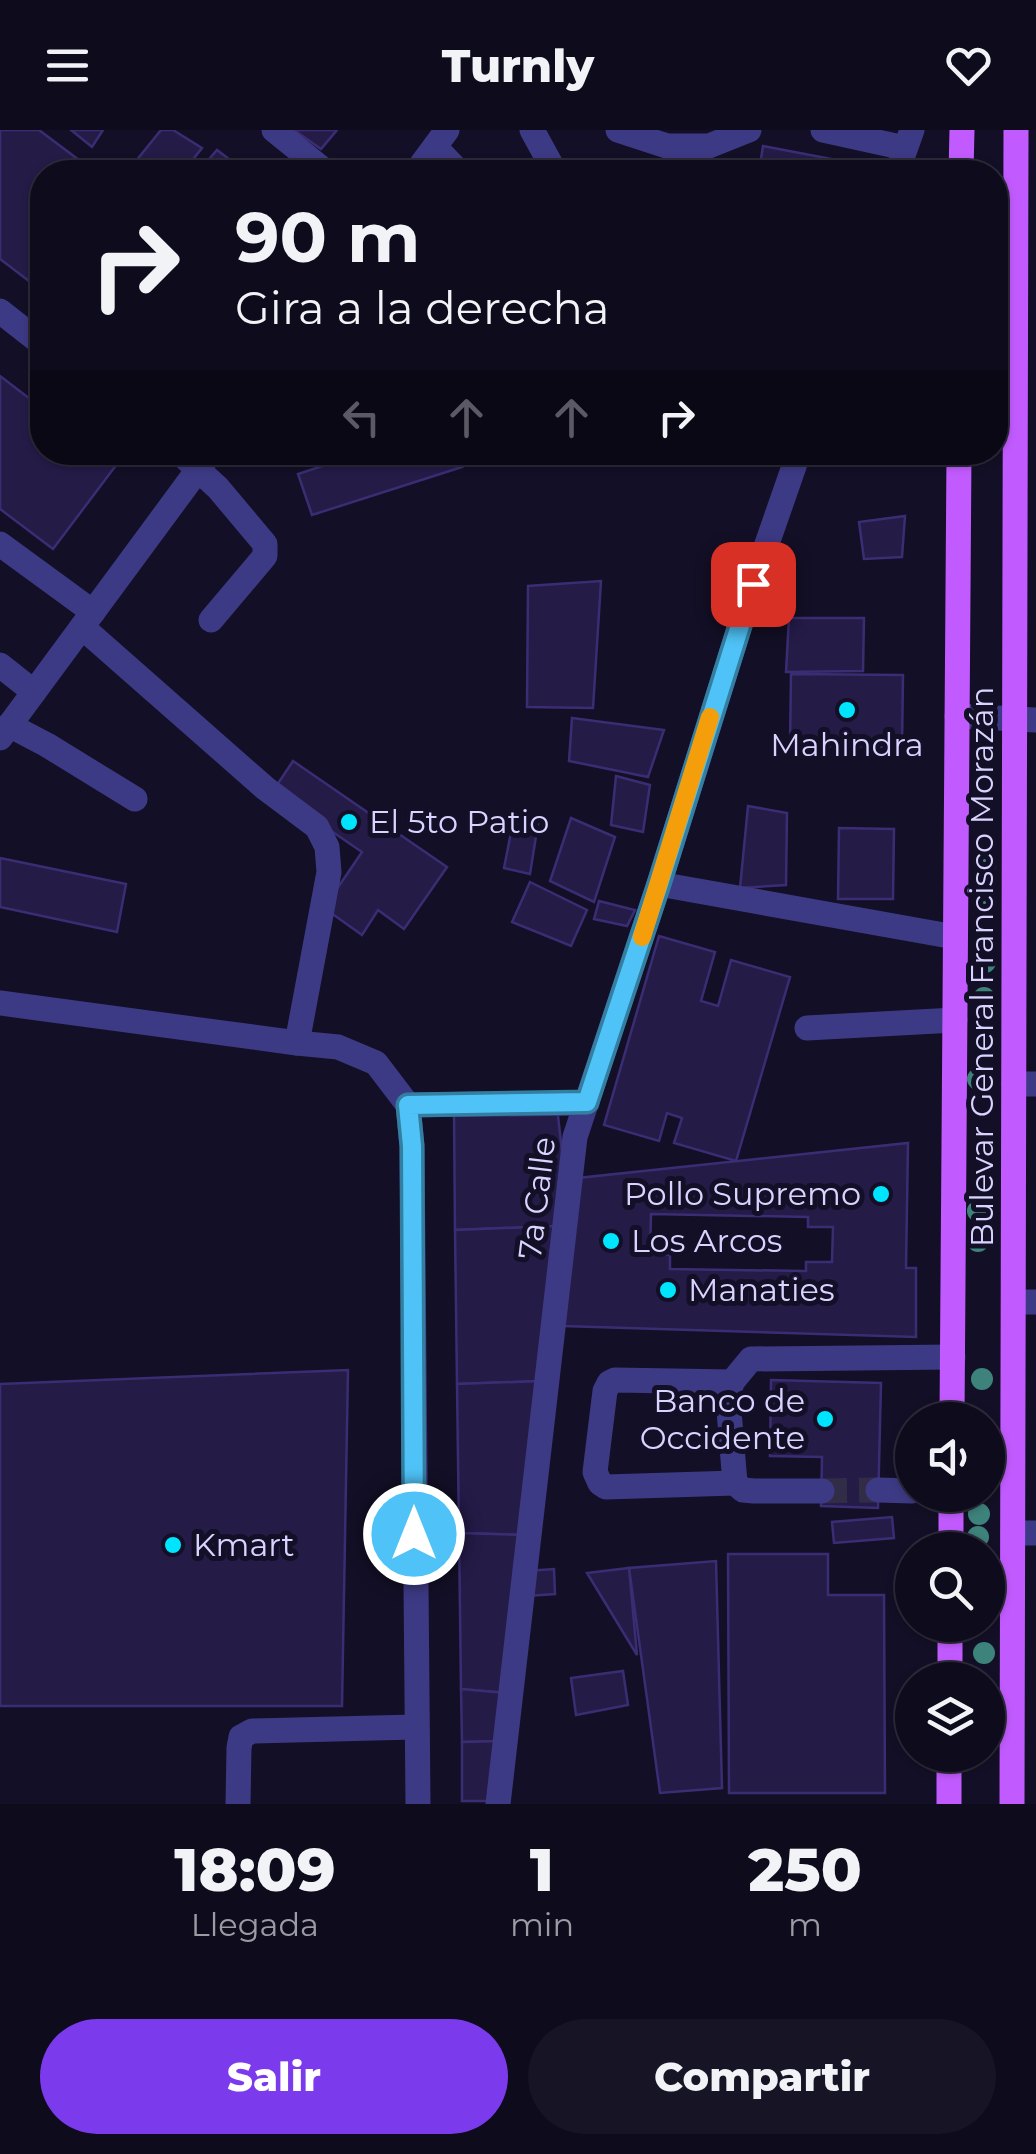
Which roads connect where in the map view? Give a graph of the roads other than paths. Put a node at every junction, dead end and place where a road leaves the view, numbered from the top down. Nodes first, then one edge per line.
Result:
1 (274, 130) edge
2 (532, 130) edge
3 (618, 130) edge
4 (749, 130) edge
5 (824, 130) edge
6 (962, 130) edge
7 (1016, 130) edge
8 (441, 138) edge
9 (905, 150) edge
10 (311, 160) edge
11 (425, 160) edge
12 (548, 160) edge
13 (962, 160) edge
14 (0, 312) edge
15 (30, 335) edge
16 (192, 465) edge
17 (203, 465) edge
18 (795, 465) edge
19 (959, 465) edge
20 (0, 544) edge
21 (88, 620) junction
22 (212, 620) dead end
23 (0, 665) edge
24 (34, 692) junction
25 (958, 716) junction
26 (1025, 720) edge
27 (4, 731) edge
28 (135, 799) dead end
29 (659, 884) junction
30 (956, 937) junction
31 (0, 1003) edge
32 (955, 1020) junction
33 (807, 1028) dead end
34 (297, 1044) junction
35 (1025, 1084) edge
36 (587, 1102) junction
37 (408, 1105) junction
38 (1025, 1302) edge
39 (953, 1358) junction
40 (732, 1382) junction
41 (952, 1402) edge
42 (735, 1483) junction
43 (878, 1490) tunnel mouth
44 (895, 1490) edge
45 (822, 1491) tunnel mouth
46 (1025, 1533) edge
47 (415, 1727) junction
48 (949, 1772) edge
49 (238, 1804) edge
50 (418, 1804) edge
51 (498, 1804) edge
52 (949, 1804) edge
53 (1012, 1804) edge

1 - 10 street
2 - 12 street
3 - 4 street
5 - 9 street
6 - 13 main road
7 - 26 main road, Bulevar General Francisco Morazán
8 - 11 street
14 - 15 street
16 - 21 street
17 - 22 street
18 - 29 street, 7a Calle
19 - 25 main road, Bulevar General Francisco Morazán
20 - 21 street
21 - 24 street
21 - 34 street
23 - 24 street
24 - 27 street
25 - 26 street
25 - 30 main road, Bulevar General Francisco Morazán
26 - 35 main road, Bulevar General Francisco Morazán
27 - 28 street
29 - 30 street
29 - 36 street, 7a Calle
30 - 32 main road, Bulevar General Francisco Morazán
31 - 34 street
32 - 33 street
32 - 39 main road, Bulevar General Francisco Morazán
34 - 37 street
35 - 38 main road, Bulevar General Francisco Morazán
36 - 37 street
36 - 51 street, 7a Calle
37 - 47 street
38 - 46 main road, Bulevar General Francisco Morazán
39 - 40 street
39 - 41 main road, Bulevar General Francisco Morazán
40 - 42 street
40 - 42 street
42 - 45 street
43 - 44 street
46 - 53 main road, Bulevar General Francisco Morazán
47 - 49 street
47 - 50 street
48 - 52 main road

